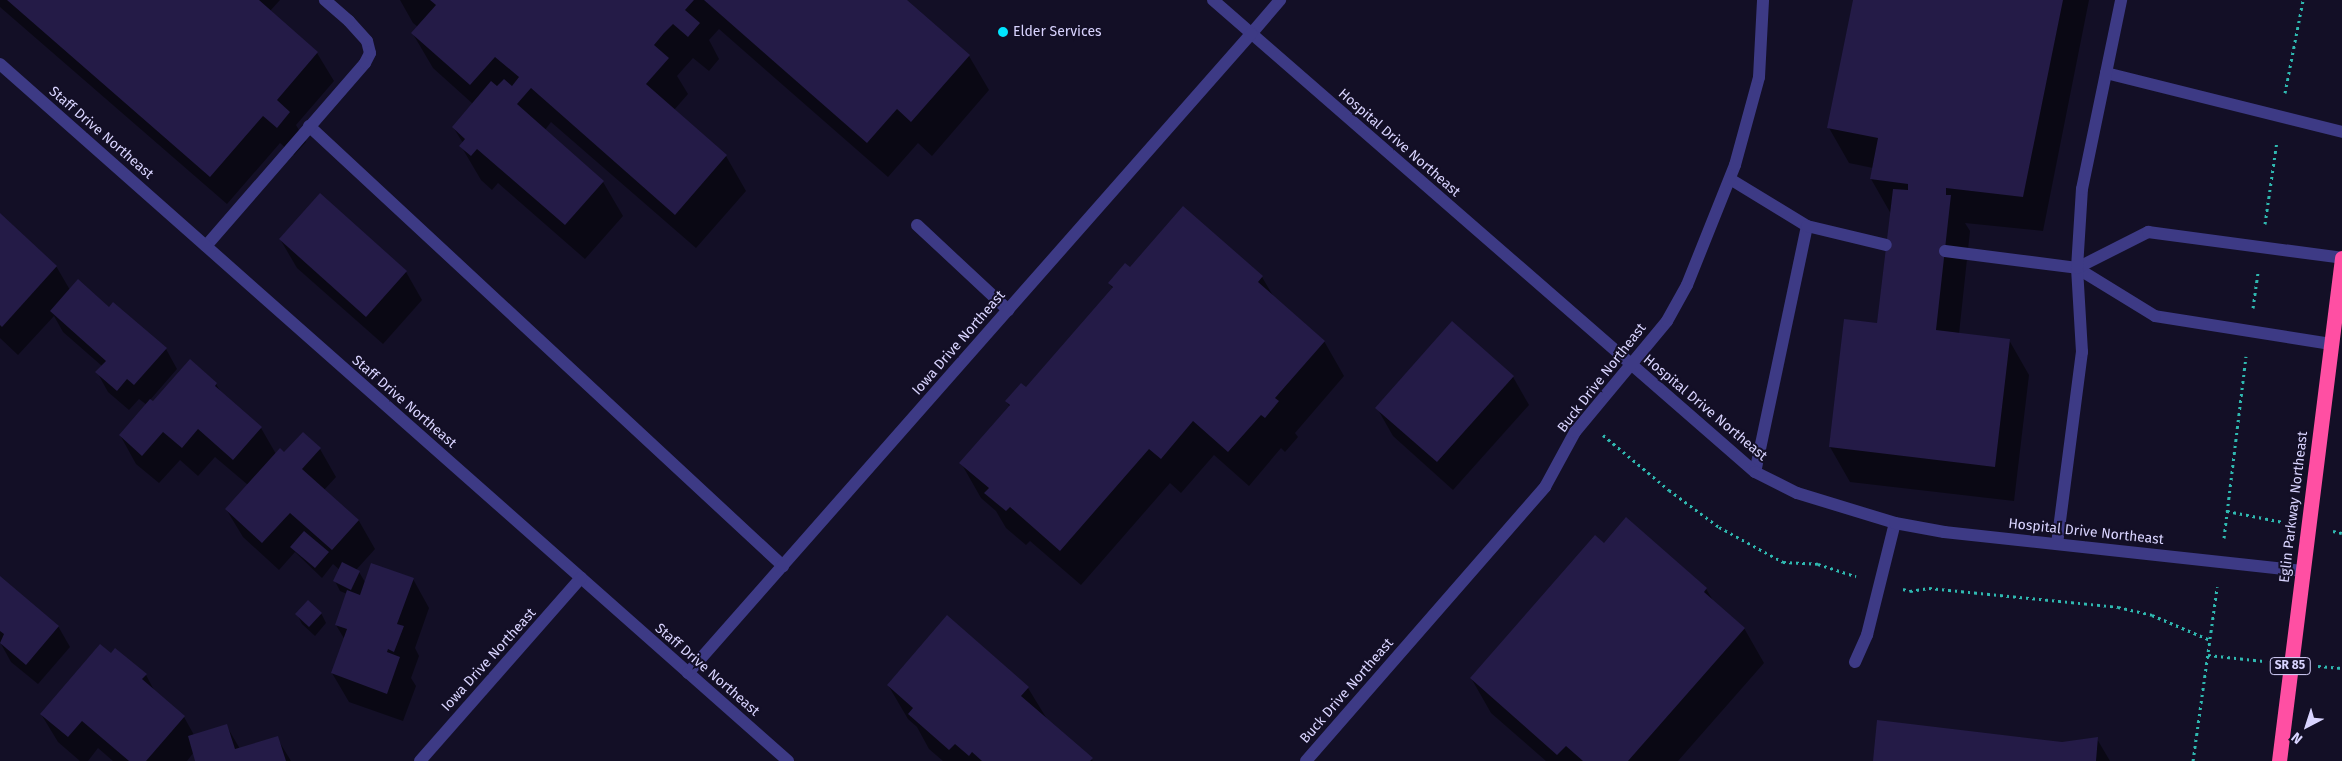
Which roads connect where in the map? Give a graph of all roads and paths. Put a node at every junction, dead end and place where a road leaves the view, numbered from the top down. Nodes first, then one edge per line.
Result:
1 (324, 0) edge
2 (1213, 0) edge
3 (1280, 0) edge
4 (1763, 0) edge
5 (2121, 0) edge
6 (2303, 0) edge
7 (1251, 34) junction
8 (0, 64) edge
9 (2106, 74) junction
10 (2280, 117) junction
11 (310, 126) junction
12 (2342, 132) edge
13 (1730, 180) junction
14 (917, 224) dead end
15 (1808, 226) junction
16 (1886, 245) dead end
17 (206, 246) junction
18 (2261, 247) junction
19 (1944, 252) dead end
20 (2342, 258) edge
21 (2078, 268) junction
22 (1008, 310) junction
23 (2249, 331) junction
24 (2331, 344) junction
25 (1629, 364) junction
26 (1755, 472) junction
27 (1895, 523) junction
28 (2057, 544) junction
29 (2221, 562) junction
30 (782, 566) junction
31 (2302, 571) junction
32 (581, 578) junction
33 (1856, 662) dead end
34 (688, 673) junction
35 (420, 761) edge
36 (788, 761) edge
37 (1306, 761) edge
38 (2193, 761) edge
39 (2279, 761) edge

1 - 11 street
2 - 7 street, Hospital Drive Northeast
3 - 7 street, Iowa Drive Northeast
4 - 13 street, Buck Drive Northeast
5 - 9 street
6 - 10 path
7 - 22 street, Iowa Drive Northeast
7 - 25 street, Hospital Drive Northeast
8 - 17 street, Staff Drive Northeast
9 - 10 street
9 - 21 street
10 - 12 street
10 - 18 path
11 - 17 street
11 - 30 street
13 - 15 street
13 - 25 street, Buck Drive Northeast
14 - 22 street
15 - 16 street
15 - 26 street
17 - 32 street, Staff Drive Northeast
18 - 20 street
18 - 21 street
18 - 23 path
19 - 21 street
20 - 24 highway, Eglin Parkway Northeast / SR 85
21 - 23 street
21 - 28 street
22 - 30 street, Iowa Drive Northeast
23 - 24 street
23 - 29 path
24 - 31 highway, Eglin Parkway Northeast / SR 85
25 - 26 street, Hospital Drive Northeast
25 - 37 street, Buck Drive Northeast
26 - 27 street, Hospital Drive Northeast
27 - 28 street, Hospital Drive Northeast
27 - 33 street
28 - 29 street, Hospital Drive Northeast
29 - 31 street, Hospital Drive Northeast
29 - 38 path
30 - 34 street, Iowa Drive Northeast
31 - 39 highway, Eglin Parkway Northeast / SR 85
32 - 34 street, Staff Drive Northeast
32 - 35 street, Iowa Drive Northeast
34 - 36 street, Staff Drive Northeast

